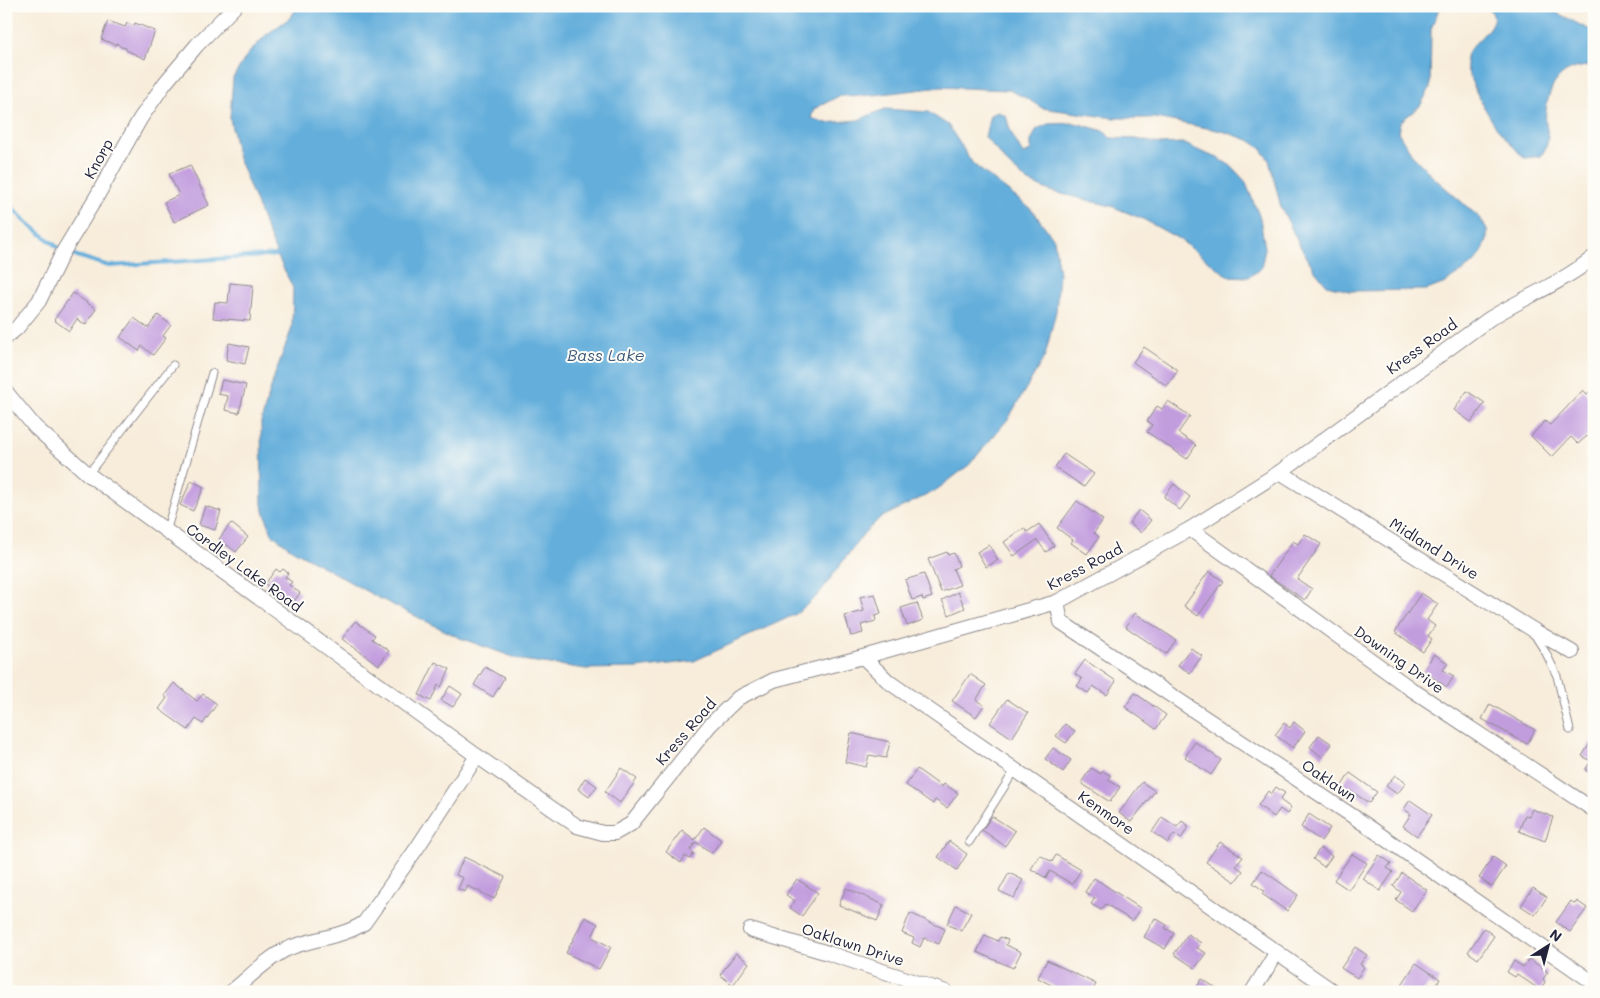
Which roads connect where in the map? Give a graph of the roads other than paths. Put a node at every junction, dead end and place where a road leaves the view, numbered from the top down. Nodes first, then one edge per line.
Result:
1 (235, 6) edge
2 (1594, 257) edge
3 (6, 337) edge
4 (173, 365) dead end
5 (212, 372) dead end
6 (6, 392) edge
7 (1280, 472) junction
8 (88, 474) junction
9 (1190, 529) junction
10 (166, 532) junction
11 (1058, 602) junction
12 (1529, 628) junction
13 (1572, 652) dead end
14 (863, 657) junction
15 (1570, 730) dead end
16 (477, 756) junction
17 (1016, 770) junction
18 (1594, 810) edge
19 (578, 826) joint
20 (969, 842) dead end
21 (750, 930) dead end
22 (1277, 952) junction
23 (1594, 983) edge
24 (231, 992) edge
25 (946, 992) edge
26 (1252, 992) edge
27 (1334, 992) edge

1 - 3 street, Knorp
2 - 7 street, Kress Road
4 - 8 lane
5 - 10 lane
6 - 8 street, Cordley Lake Road
7 - 9 street, Kress Road
7 - 12 street, Midland Drive
8 - 10 street, Cordley Lake Road
9 - 11 street, Kress Road
9 - 18 street, Downing Drive
10 - 16 street, Cordley Lake Road
11 - 14 street, Kress Road
11 - 23 street, Oaklawn
12 - 13 street, Midland Drive
12 - 15 lane
14 - 17 street, Kenmore
14 - 19 street, Kress Road
16 - 19 street, Cordley Lake Road
16 - 24 street
17 - 20 lane
17 - 22 street, Kenmore
21 - 25 street, Oaklawn Drive
22 - 26 street
22 - 27 street, Kenmore

